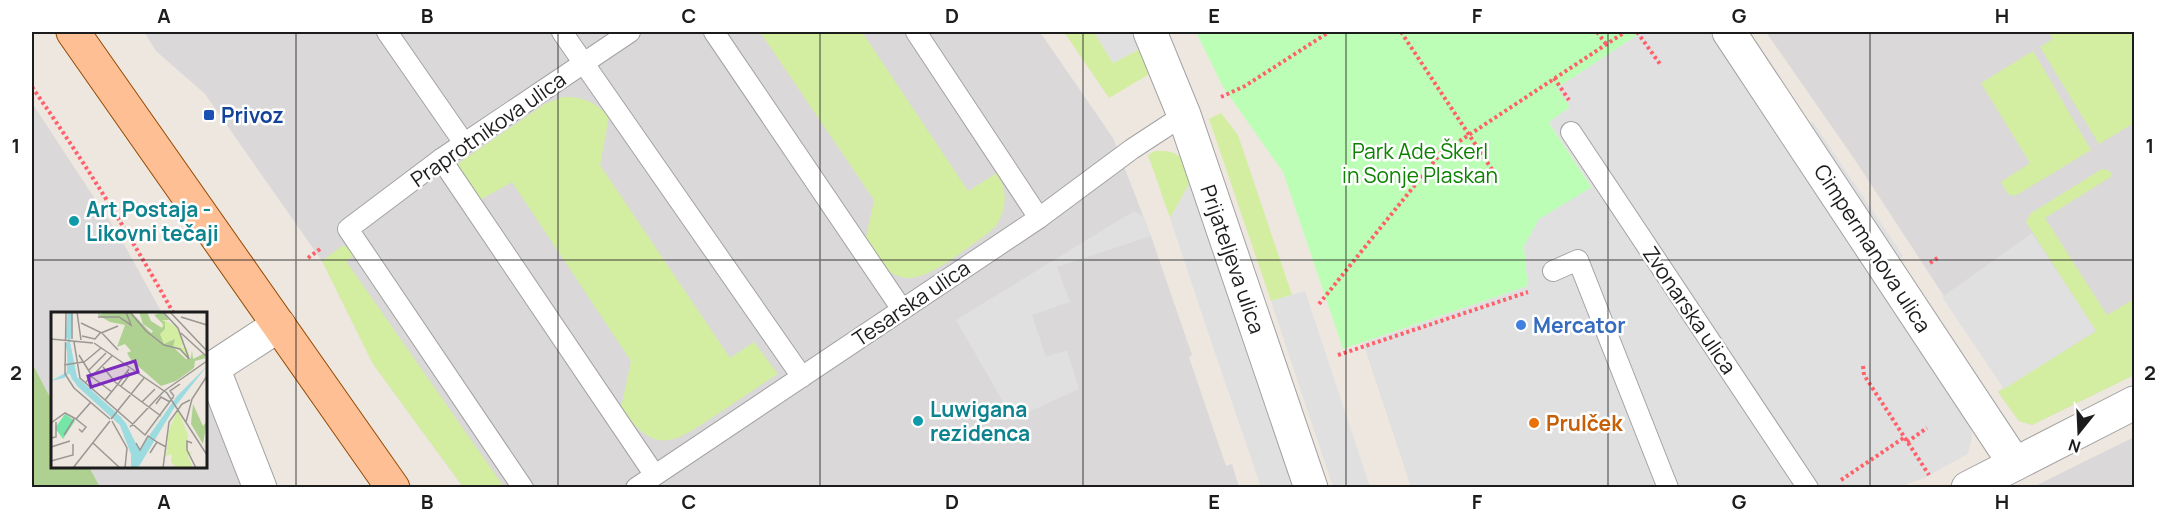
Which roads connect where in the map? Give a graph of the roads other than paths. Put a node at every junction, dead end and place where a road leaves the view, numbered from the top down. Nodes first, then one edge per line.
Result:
1 (73, 32) edge
2 (387, 32) edge
3 (562, 32) edge
4 (630, 32) edge
5 (714, 32) edge
6 (916, 32) edge
7 (1150, 32) edge
8 (1729, 32) edge
9 (585, 62) junction
10 (1184, 116) junction
11 (1571, 132) dead end
12 (464, 143) junction
13 (441, 159) junction
14 (1039, 218) junction
15 (1553, 271) road end
16 (901, 308) junction
17 (279, 325) junction
18 (802, 377) junction
19 (2134, 403) edge
20 (2015, 464) junction
21 (654, 474) junction
22 (1978, 486) edge
23 (260, 488) edge
24 (393, 488) edge
25 (524, 488) edge
26 (636, 488) edge
27 (1311, 488) edge
28 (1668, 488) edge
29 (1808, 488) edge

1 - 17 main road
2 - 12 lane
3 - 9 lane
4 - 9 lane, Praprotnikova ulica
5 - 16 lane
6 - 14 lane
7 - 10 street, Prijateljeva ulica
8 - 20 street, Cimpermanova ulica
9 - 12 lane, Praprotnikova ulica
9 - 18 lane
10 - 14 lane, Tesarska ulica
10 - 27 street, Prijateljeva ulica
11 - 29 lane, Zvonarska ulica
12 - 13 lane, Praprotnikova ulica
13 - 21 lane
13 - 25 lane, Praprotnikova ulica
14 - 16 lane, Tesarska ulica
15 - 28 lane
16 - 18 lane, Tesarska ulica
17 - 23 street
17 - 24 main road
18 - 21 lane, Tesarska ulica
19 - 20 street
20 - 22 street
21 - 26 lane, Tesarska ulica

